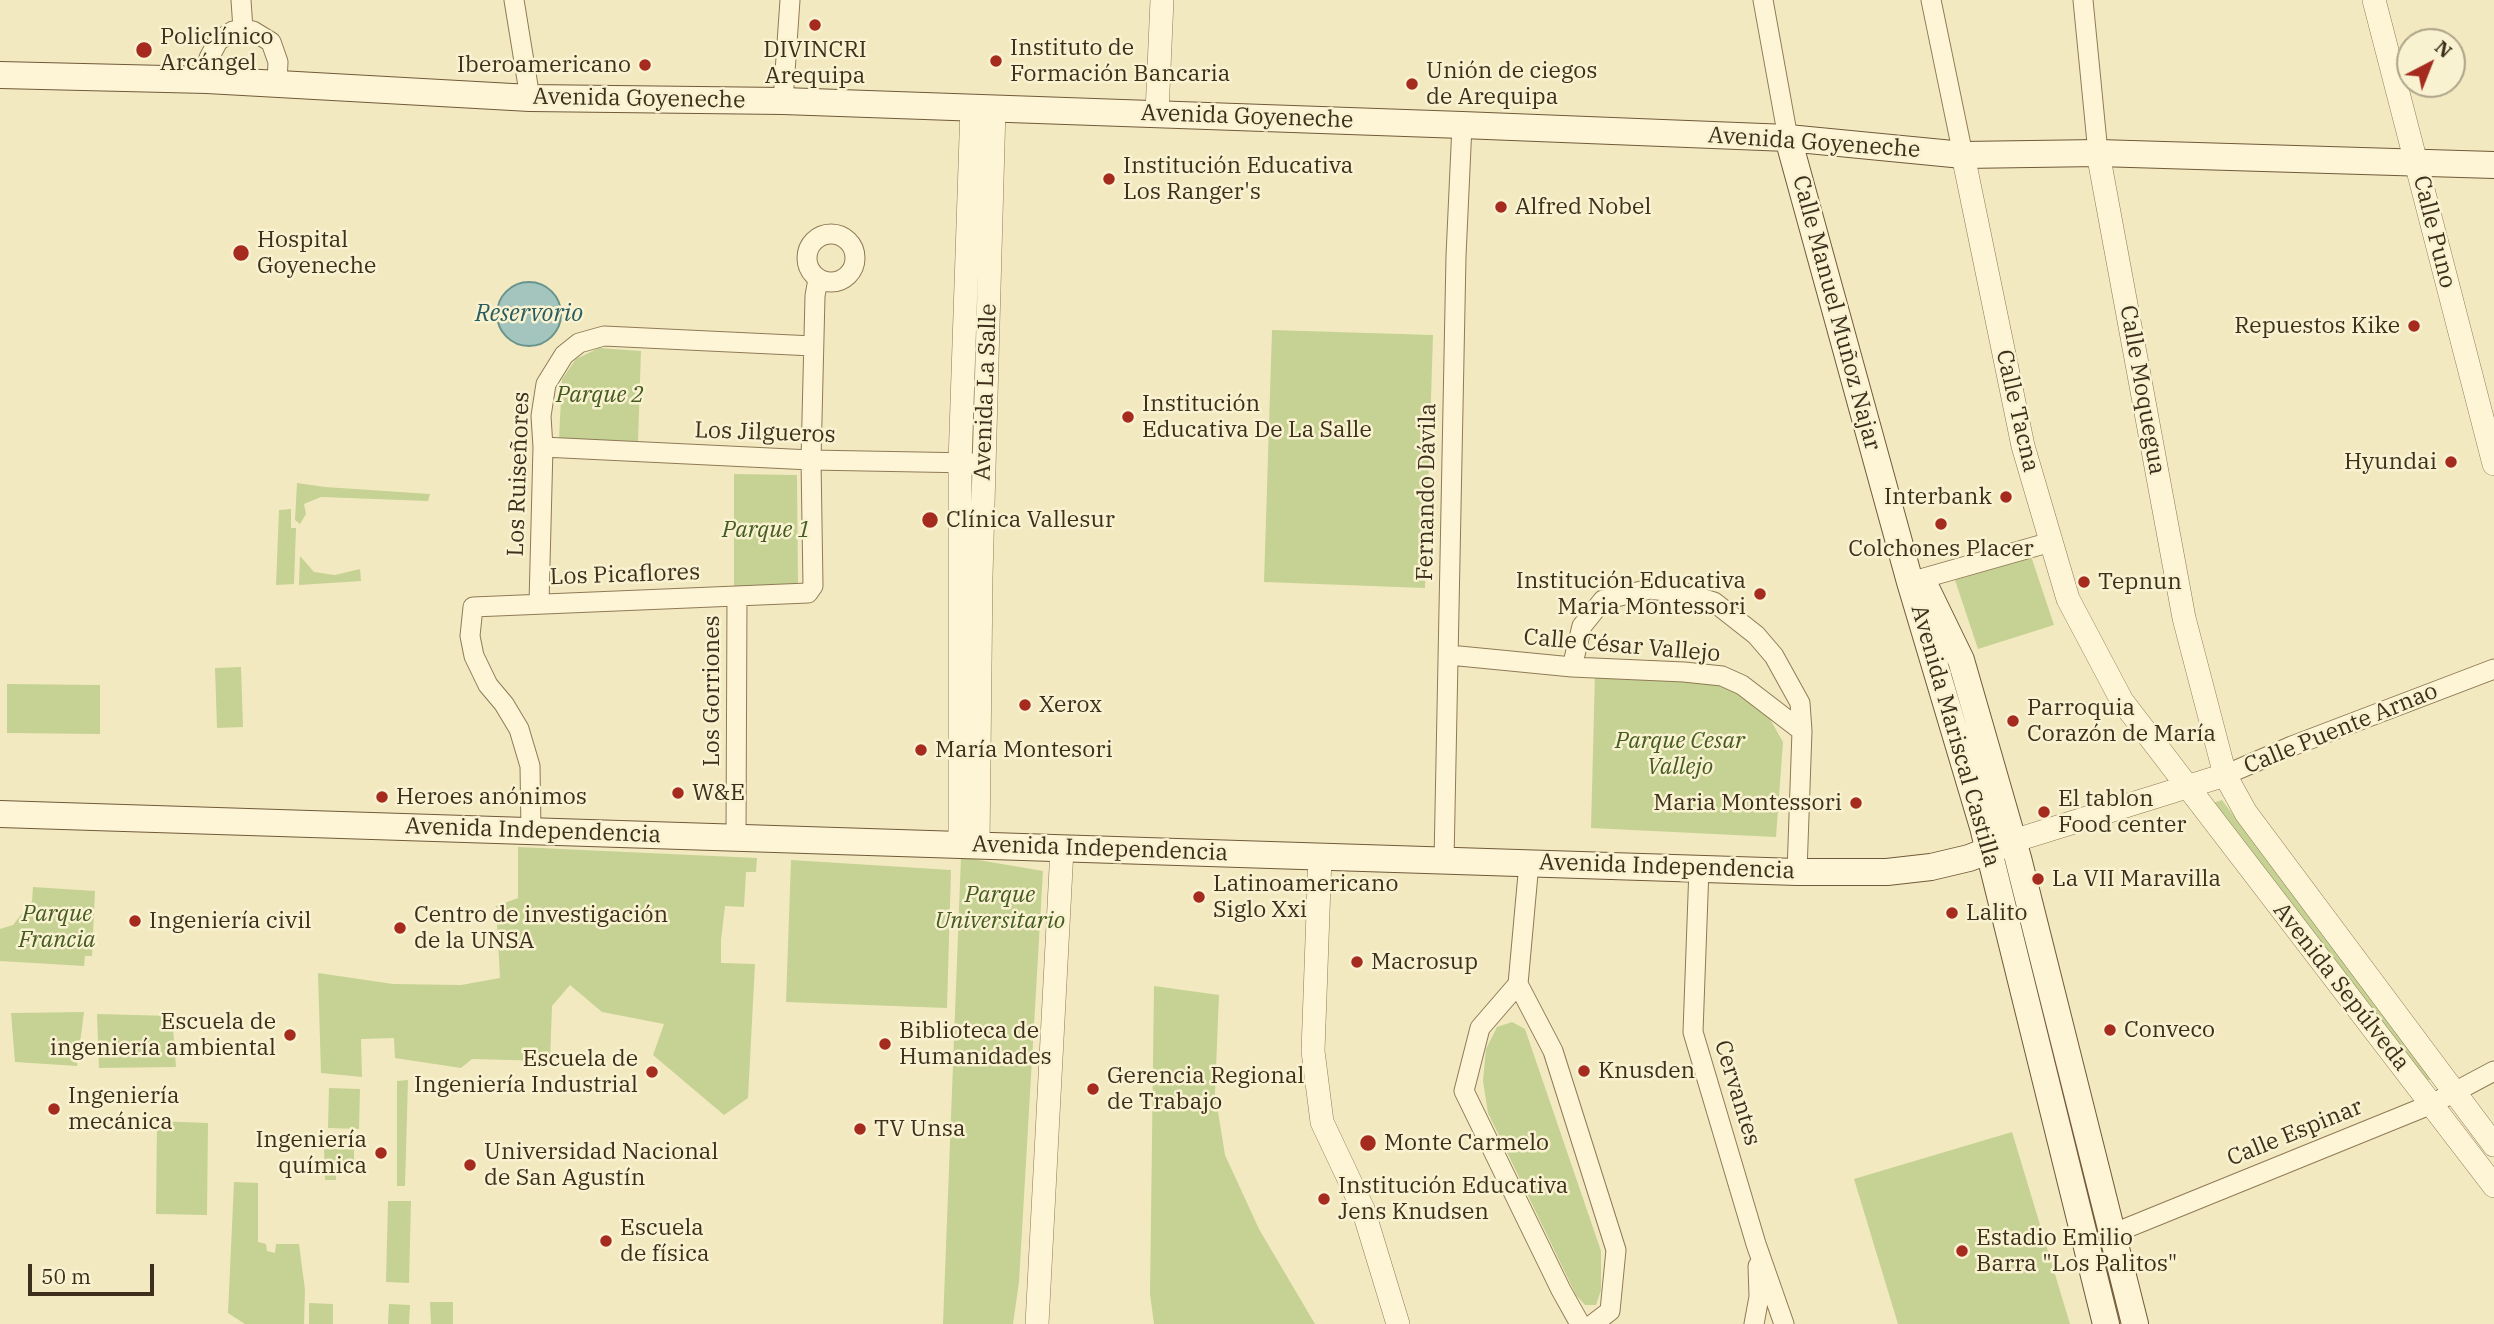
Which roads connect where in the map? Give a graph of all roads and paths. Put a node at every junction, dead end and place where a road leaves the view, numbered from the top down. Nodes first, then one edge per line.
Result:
1 (241, 0) edge
2 (514, 0) edge
3 (790, 0) edge
4 (1162, 0) edge
5 (1763, 0) edge
6 (1931, 0) edge
7 (2082, 0) edge
8 (2374, 0) edge
9 (243, 29) junction
10 (0, 75) edge
11 (207, 79) junction
12 (277, 83) junction
13 (530, 98) junction
14 (783, 101) junction
15 (983, 107) junction
16 (1157, 113) junction
17 (1462, 125) junction
18 (1788, 138) junction
19 (2098, 153) junction
20 (1963, 155) junction
21 (2416, 162) junction
22 (2494, 165) edge
23 (818, 279) dead end
24 (813, 346) junction
25 (543, 447) junction
26 (811, 460) junction
27 (960, 463) junction
28 (984, 464) junction
29 (2494, 464) edge
30 (2051, 542) junction
31 (1940, 574) junction
32 (1910, 582) junction
33 (737, 596) junction
34 (539, 603) junction
35 (1449, 655) junction
36 (1961, 660) junction
37 (1572, 667) junction
38 (2494, 669) edge
39 (970, 722) junction
40 (1802, 732) junction
41 (2225, 775) junction
42 (2188, 788) junction
43 (0, 814) edge
44 (531, 831) junction
45 (736, 837) junction
46 (969, 844) junction
47 (2001, 846) junction
48 (1062, 849) junction
49 (1320, 857) junction
50 (1444, 861) junction
51 (1529, 863) junction
52 (1699, 868) junction
53 (1797, 872) junction
54 (1518, 984) junction
55 (2064, 1038) junction
56 (2037, 1040) junction
57 (2494, 1071) edge
58 (2062, 1085) junction
59 (2453, 1091) junction
60 (2432, 1104) junction
61 (2494, 1145) edge
62 (2494, 1186) edge
63 (2112, 1234) junction
64 (1756, 1244) junction
65 (1037, 1323) edge
66 (1398, 1324) edge
67 (1580, 1324) edge
68 (1593, 1324) edge
69 (1755, 1324) edge
70 (1784, 1324) edge
71 (2106, 1324) edge
72 (2135, 1324) edge

1 - 9 street
2 - 13 street
3 - 14 street
4 - 16 street
5 - 18 street, Calle Manuel Muñoz Najar
6 - 20 street, Calle Tacna
7 - 19 street, Calle Moquegua
8 - 21 street, Calle Puno
9 - 11 street
9 - 12 street
10 - 11 main road, Avenida Goyeneche
11 - 12 main road, Avenida Goyeneche
12 - 13 main road, Avenida Goyeneche
13 - 14 main road, Avenida Goyeneche
14 - 15 main road, Avenida Goyeneche
15 - 16 main road, Avenida Goyeneche
15 - 27 street, Avenida La Salle
15 - 28 street, Avenida La Salle
16 - 17 main road, Avenida Goyeneche
17 - 18 main road, Avenida Goyeneche
17 - 35 street, Fernando Dávila
18 - 20 main road, Avenida Goyeneche
18 - 32 main road, Calle Manuel Muñoz Najar
19 - 20 main road, Avenida Goyeneche
19 - 21 main road, Avenida Goyeneche
19 - 41 street, Calle Moquegua
20 - 30 street, Calle Tacna
21 - 22 main road, Avenida Goyeneche
21 - 29 street, Calle Puno
23 - 24 street, Los Gorriones
24 - 25 street, Los Ruiseñores
24 - 26 street, Los Gorriones
25 - 26 street, Los Jilgueros
25 - 34 street, Los Ruiseñores
26 - 27 street, Los Jilgueros
26 - 33 street, Los Gorriones
27 - 28 street, Los Jilgueros
27 - 39 street, Avenida La Salle
28 - 39 street, Avenida La Salle
30 - 31 street
30 - 42 street, Calle Tacna
31 - 32 street
31 - 36 main road
32 - 36 main road, Avenida Mariscal Castilla
32 - 47 main road, Avenida Mariscal Castilla
33 - 34 street, Los Picaflores
33 - 45 street, Los Gorriones
34 - 44 street, Los Picaflores
35 - 37 street, Calle César Vallejo
35 - 50 street, Fernando Dávila
36 - 47 main road, Avenida Mariscal Castilla
37 - 40 street, Calle César Vallejo
37 - 40 street
38 - 41 street, Calle Puente Arnao
39 - 46 street, Avenida La Salle
40 - 53 street
41 - 42 street, Calle Puente Arnao
41 - 59 street, Avenida Sepúlveda
42 - 47 street, Avenida Independencia
42 - 60 street, Avenida Sepúlveda
43 - 44 main road, Avenida Independencia
44 - 45 main road, Avenida Independencia
45 - 46 main road, Avenida Independencia
46 - 48 main road, Avenida Independencia
47 - 53 main road, Avenida Independencia
47 - 55 main road, Avenida Mariscal Castilla
47 - 56 main road, Avenida Mariscal Castilla
48 - 49 main road, Avenida Independencia
48 - 65 street
49 - 50 main road, Avenida Independencia
49 - 66 street
50 - 51 main road, Avenida Independencia
51 - 52 main road, Avenida Independencia
51 - 54 street
52 - 53 main road, Avenida Independencia
52 - 64 street, Cervantes
54 - 67 street
54 - 68 street
55 - 56 main road
55 - 58 main road, Avenida Mariscal Castilla
56 - 58 main road, Avenida Mariscal Castilla
57 - 59 street, Calle Espinar
58 - 63 main road, Avenida Mariscal Castilla
58 - 71 main road, Avenida Mariscal Castilla
59 - 60 street, Calle Espinar
59 - 61 street, Avenida Sepúlveda
60 - 62 street, Avenida Sepúlveda
60 - 63 street, Calle Espinar
63 - 72 main road, Avenida Mariscal Castilla
64 - 69 street
64 - 70 street, Cervantes

